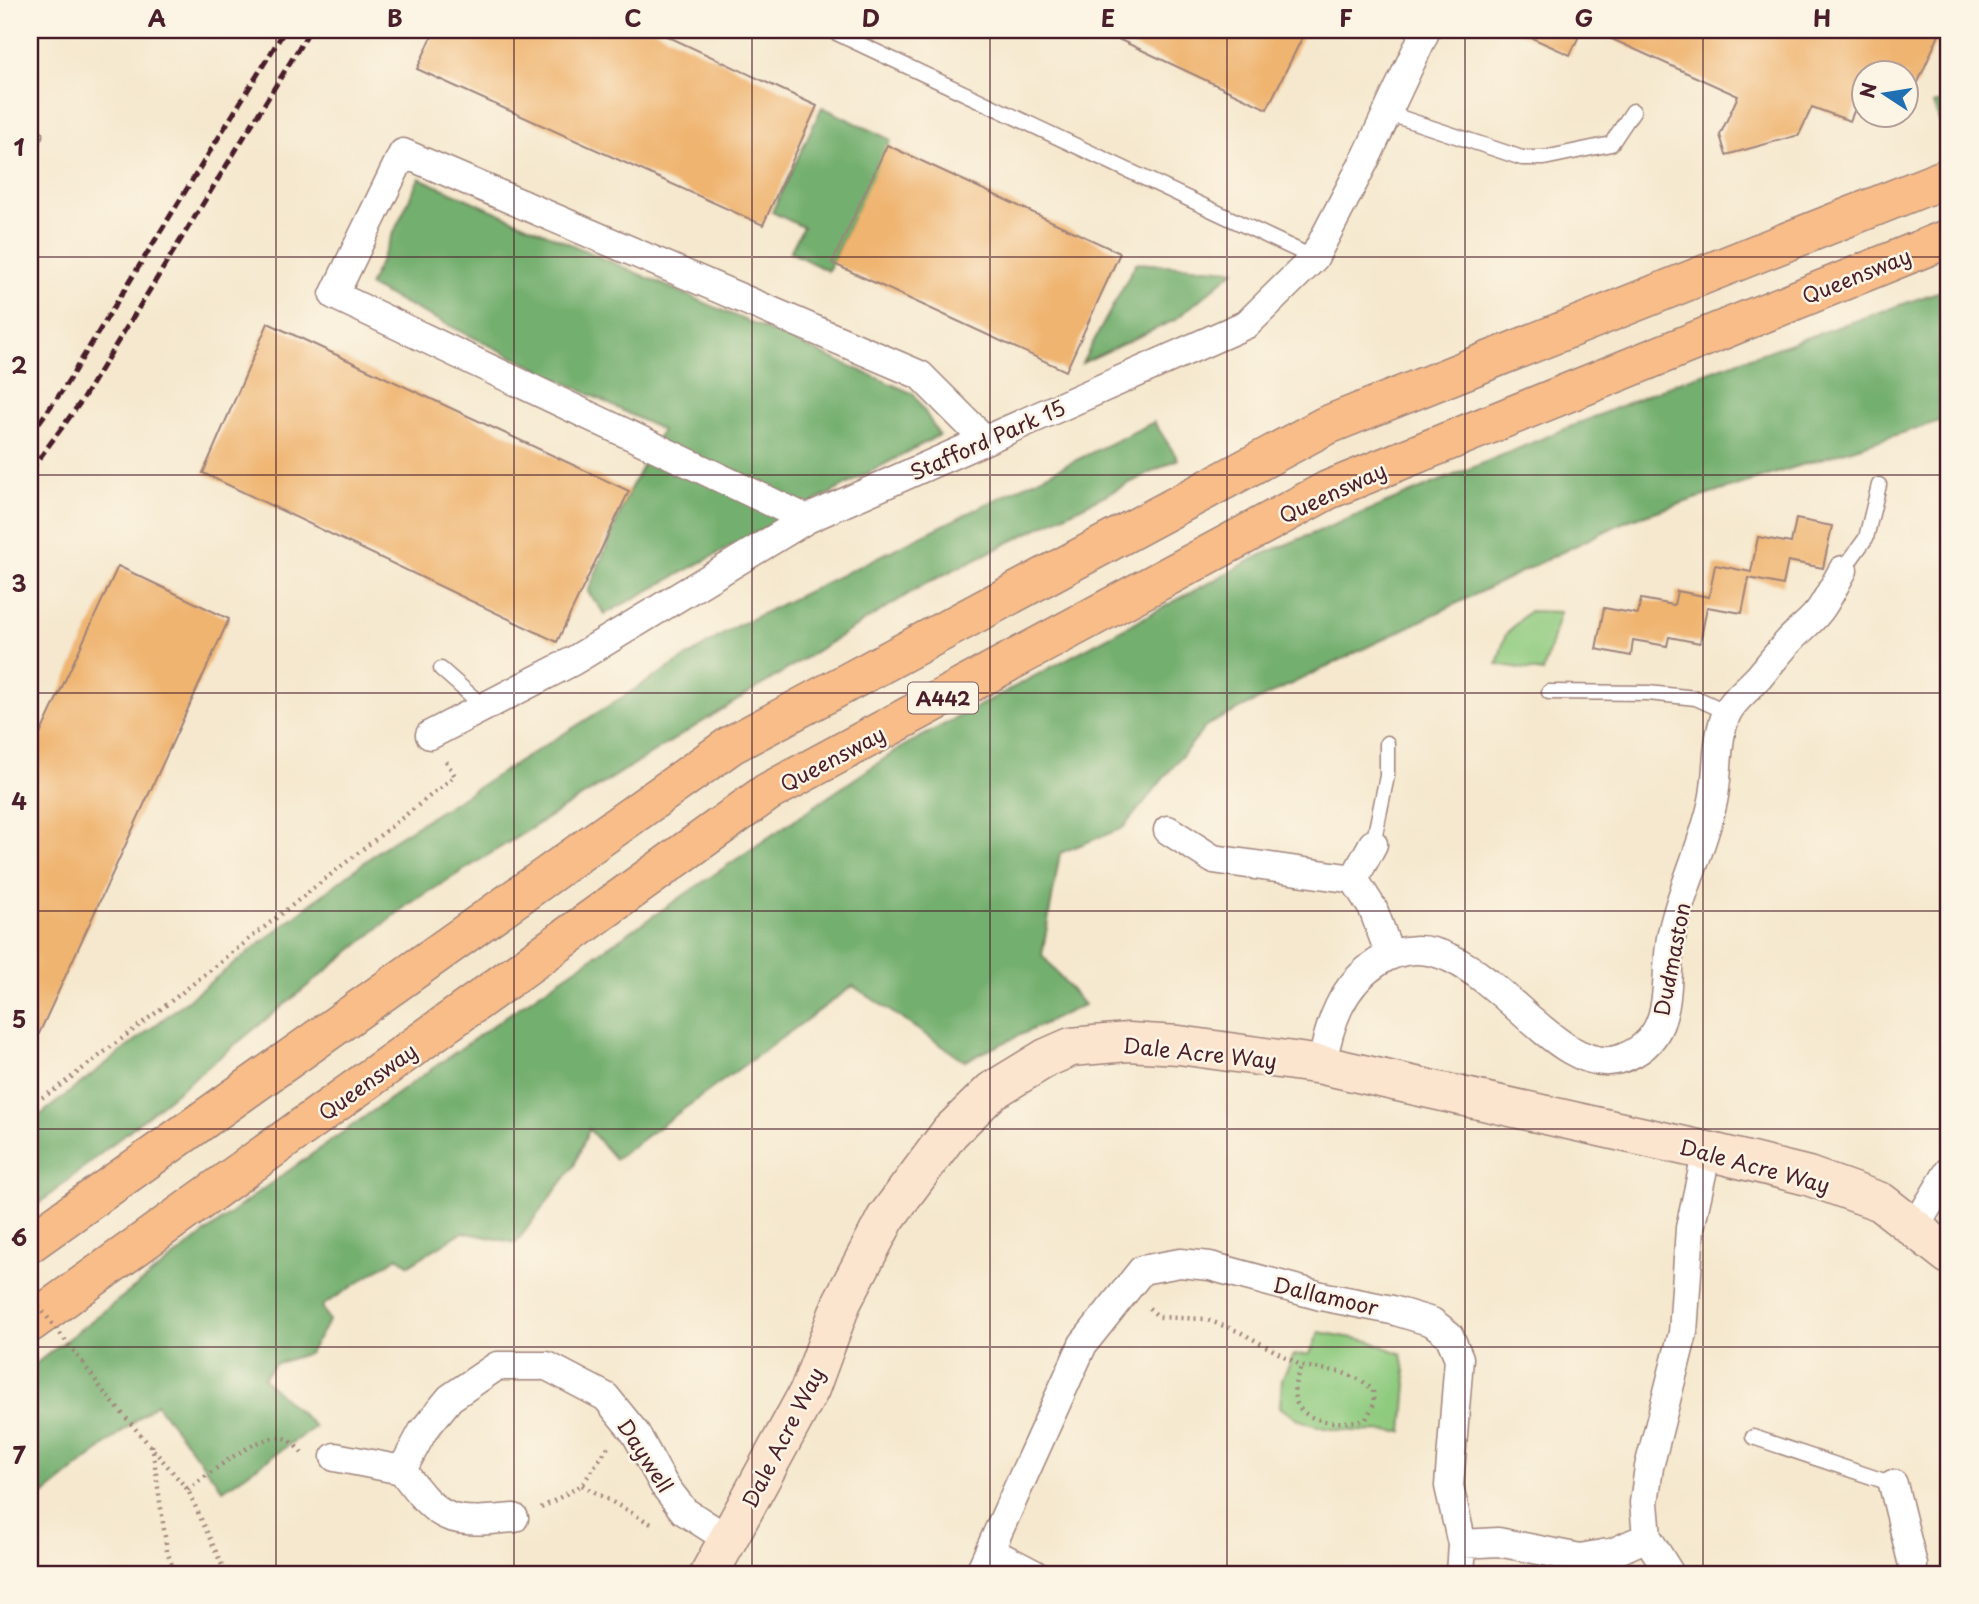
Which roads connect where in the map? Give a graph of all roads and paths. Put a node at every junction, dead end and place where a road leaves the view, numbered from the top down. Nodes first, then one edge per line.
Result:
1 (830, 30) edge
2 (1426, 30) edge
3 (1633, 111) dead end
4 (1387, 113) junction
5 (30, 132) edge
6 (30, 145) edge
7 (1949, 177) edge
8 (1949, 238) edge
9 (1314, 258) junction
10 (985, 440) junction
11 (1878, 485) dead end
12 (807, 519) junction
13 (1843, 570) joint
14 (441, 669) dead end
15 (1549, 692) dead end
16 (484, 707) junction
17 (1727, 712) junction
18 (430, 735) joint
19 (1387, 743) dead end
20 (1168, 830) dead end
21 (1373, 844) joint
22 (1354, 879) junction
23 (1390, 955) junction
24 (1322, 1065) junction
25 (30, 1105) edge
26 (1707, 1151) junction
27 (1949, 1171) edge
28 (1915, 1227) junction
29 (30, 1243) edge
30 (1949, 1255) edge
31 (30, 1294) edge
32 (1118, 1298) junction
33 (30, 1323) edge
34 (1303, 1366) junction
35 (626, 1421) junction
36 (1754, 1437) dead end
37 (152, 1444) junction
38 (335, 1457) joint
39 (402, 1470) junction
40 (1893, 1484) joint
41 (582, 1485) junction
42 (188, 1490) junction
43 (684, 1511) junction
44 (514, 1518) joint
45 (1647, 1537) junction
46 (730, 1540) junction
47 (1462, 1544) junction
48 (985, 1563) edge
49 (175, 1574) edge
50 (226, 1574) edge
51 (709, 1574) edge
52 (1034, 1574) edge
53 (1460, 1574) edge
54 (1670, 1574) edge
55 (1912, 1574) edge

1 - 9 lane
2 - 4 street, Stafford Park 15
3 - 4 lane
4 - 9 street, Stafford Park 15
5 - 6 lane
7 - 29 highway, A442
8 - 33 highway, Queensway / A442
9 - 10 street, Stafford Park 15
10 - 12 street, Stafford Park 15
10 - 12 street
11 - 13 lane
12 - 16 street, Stafford Park 15
13 - 17 street
14 - 16 lane
15 - 17 lane
16 - 18 street, Stafford Park 15
17 - 23 street, Dudmaston
18 - 25 path
19 - 21 lane
20 - 22 street
21 - 22 street
22 - 23 street
23 - 24 street
24 - 26 street, Dale Acre Way
24 - 46 street, Dale Acre Way
26 - 28 street, Dale Acre Way
26 - 45 street
27 - 28 street
28 - 30 street, Dale Acre Way
31 - 37 path, bridge
32 - 34 path
32 - 47 street, Dallamoor
32 - 48 street, Dallamoor
34 - 34 path
35 - 39 street, Daywell
35 - 41 path
35 - 43 street, Daywell
36 - 40 lane
37 - 42 path
37 - 49 path
38 - 39 street
38 - 42 path
39 - 44 street
40 - 55 street
41 - 43 path
41 - 44 path
42 - 50 path
43 - 46 street, Daywell
45 - 47 street
45 - 54 street
46 - 51 street, Dale Acre Way
47 - 53 street, Dallamoor
48 - 52 street

